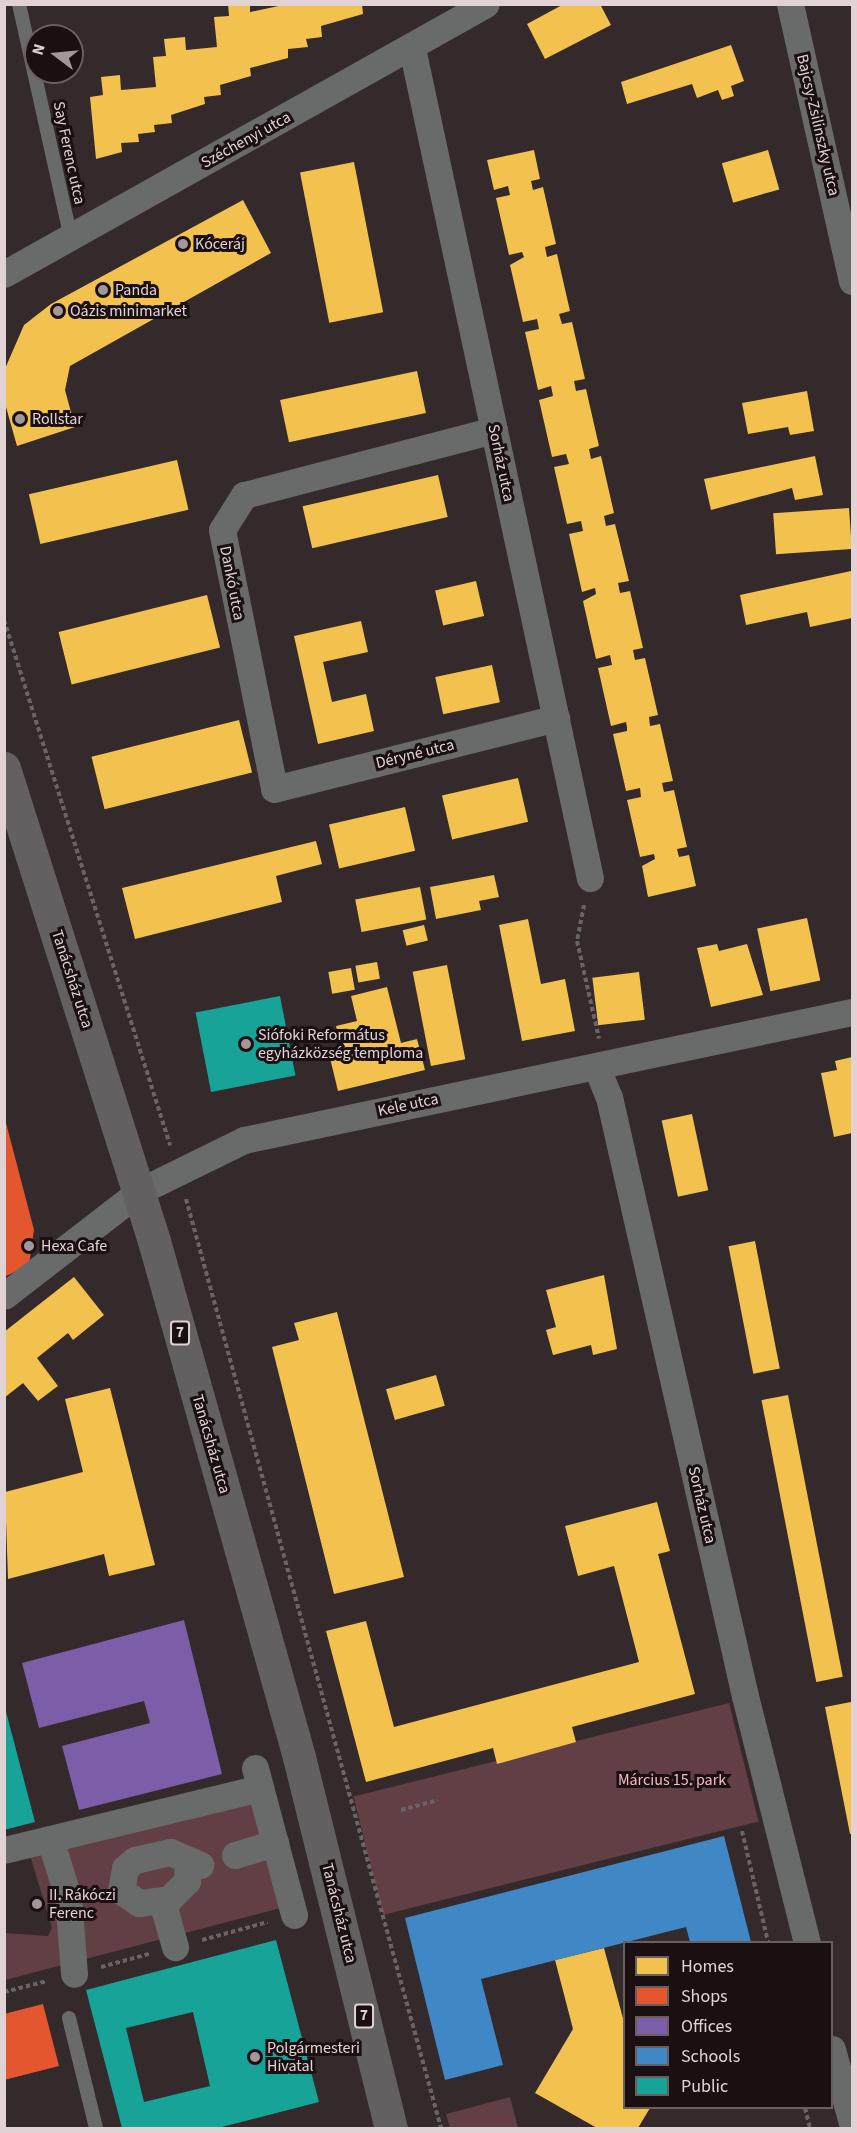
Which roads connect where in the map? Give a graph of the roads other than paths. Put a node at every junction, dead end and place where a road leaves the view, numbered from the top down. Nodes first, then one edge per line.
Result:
1 (19, 4) edge
2 (486, 4) edge
3 (790, 4) edge
4 (412, 48) junction
5 (71, 238) junction
6 (4, 274) edge
7 (852, 281) edge
8 (494, 430) junction
9 (556, 718) junction
10 (4, 768) edge
11 (274, 789) joint
12 (590, 878) road end
13 (852, 1012) edge
14 (597, 1068) junction
15 (140, 1191) junction
16 (4, 1296) edge
17 (139, 1817) junction
18 (50, 1839) junction
19 (275, 1843) junction
20 (4, 1850) edge
21 (235, 1855) dead end
22 (151, 1856) junction
23 (162, 1901) junction
24 (294, 1915) road end
25 (807, 1941) edge
26 (176, 1947) road end
27 (74, 1974) dead end
28 (69, 2018) dead end
29 (833, 2056) edge
30 (852, 2123) edge
31 (96, 2128) edge
32 (389, 2128) edge

1 - 5 lane, Say Ferenc utca
2 - 4 street, Széchenyi utca
3 - 7 street, Bajcsy-Zsilinszky utca
4 - 5 street, Széchenyi utca
4 - 8 street, Sorház utca
5 - 6 street, Széchenyi utca
8 - 9 street, Sorház utca
8 - 11 street, Dankó utca
9 - 11 street, Déryné utca
9 - 12 street, Sorház utca
10 - 15 main road, Tanácsház utca / 7
13 - 14 street, Kele utca
14 - 15 street, Kele utca
14 - 25 street, Sorház utca
15 - 16 street, Kele utca
15 - 32 main road, Tanácsház utca / 7
17 - 18 street
17 - 19 street
17 - 22 street
18 - 20 street
18 - 27 street
19 - 21 street
19 - 24 street
22 - 23 street
22 - 23 street
23 - 26 street
28 - 31 lane
29 - 30 street

